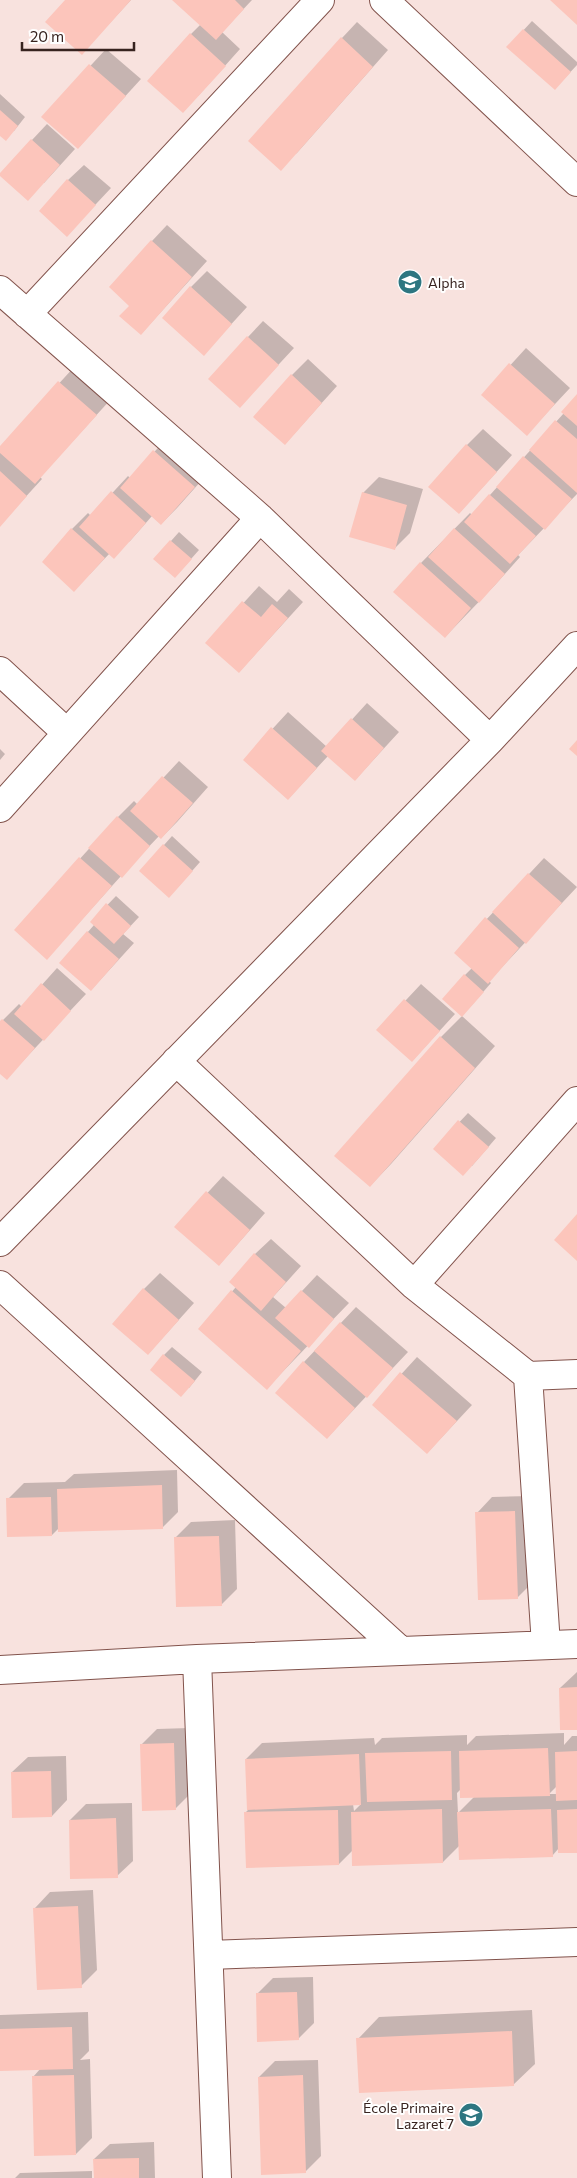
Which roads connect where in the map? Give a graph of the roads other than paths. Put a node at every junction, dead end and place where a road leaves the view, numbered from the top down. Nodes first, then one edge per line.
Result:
1 (320, 0) edge
2 (384, 0) edge
3 (577, 182) edge
4 (0, 290) edge
5 (26, 314) junction
6 (260, 518) junction
7 (577, 646) edge
8 (0, 671) edge
9 (67, 733) junction
10 (490, 740) junction
11 (0, 808) edge
12 (176, 1061) junction
13 (577, 1101) edge
14 (0, 1242) edge
15 (0, 1285) edge
16 (414, 1285) junction
17 (577, 1374) edge
18 (528, 1376) junction
19 (577, 1644) edge
20 (546, 1645) junction
21 (400, 1651) junction
22 (197, 1659) junction
23 (0, 1670) edge
24 (577, 1942) edge
25 (209, 1955) junction
26 (217, 2178) edge

1 - 5 street
2 - 3 street
4 - 5 street
5 - 6 street
6 - 9 street
6 - 10 street
7 - 10 street
8 - 9 street
9 - 11 street
10 - 12 street
12 - 14 street
12 - 16 street
13 - 16 street
15 - 21 street
16 - 18 street
17 - 18 street
18 - 20 street
19 - 20 street
20 - 21 street
21 - 22 street
22 - 23 street
22 - 25 street
24 - 25 street
25 - 26 street

